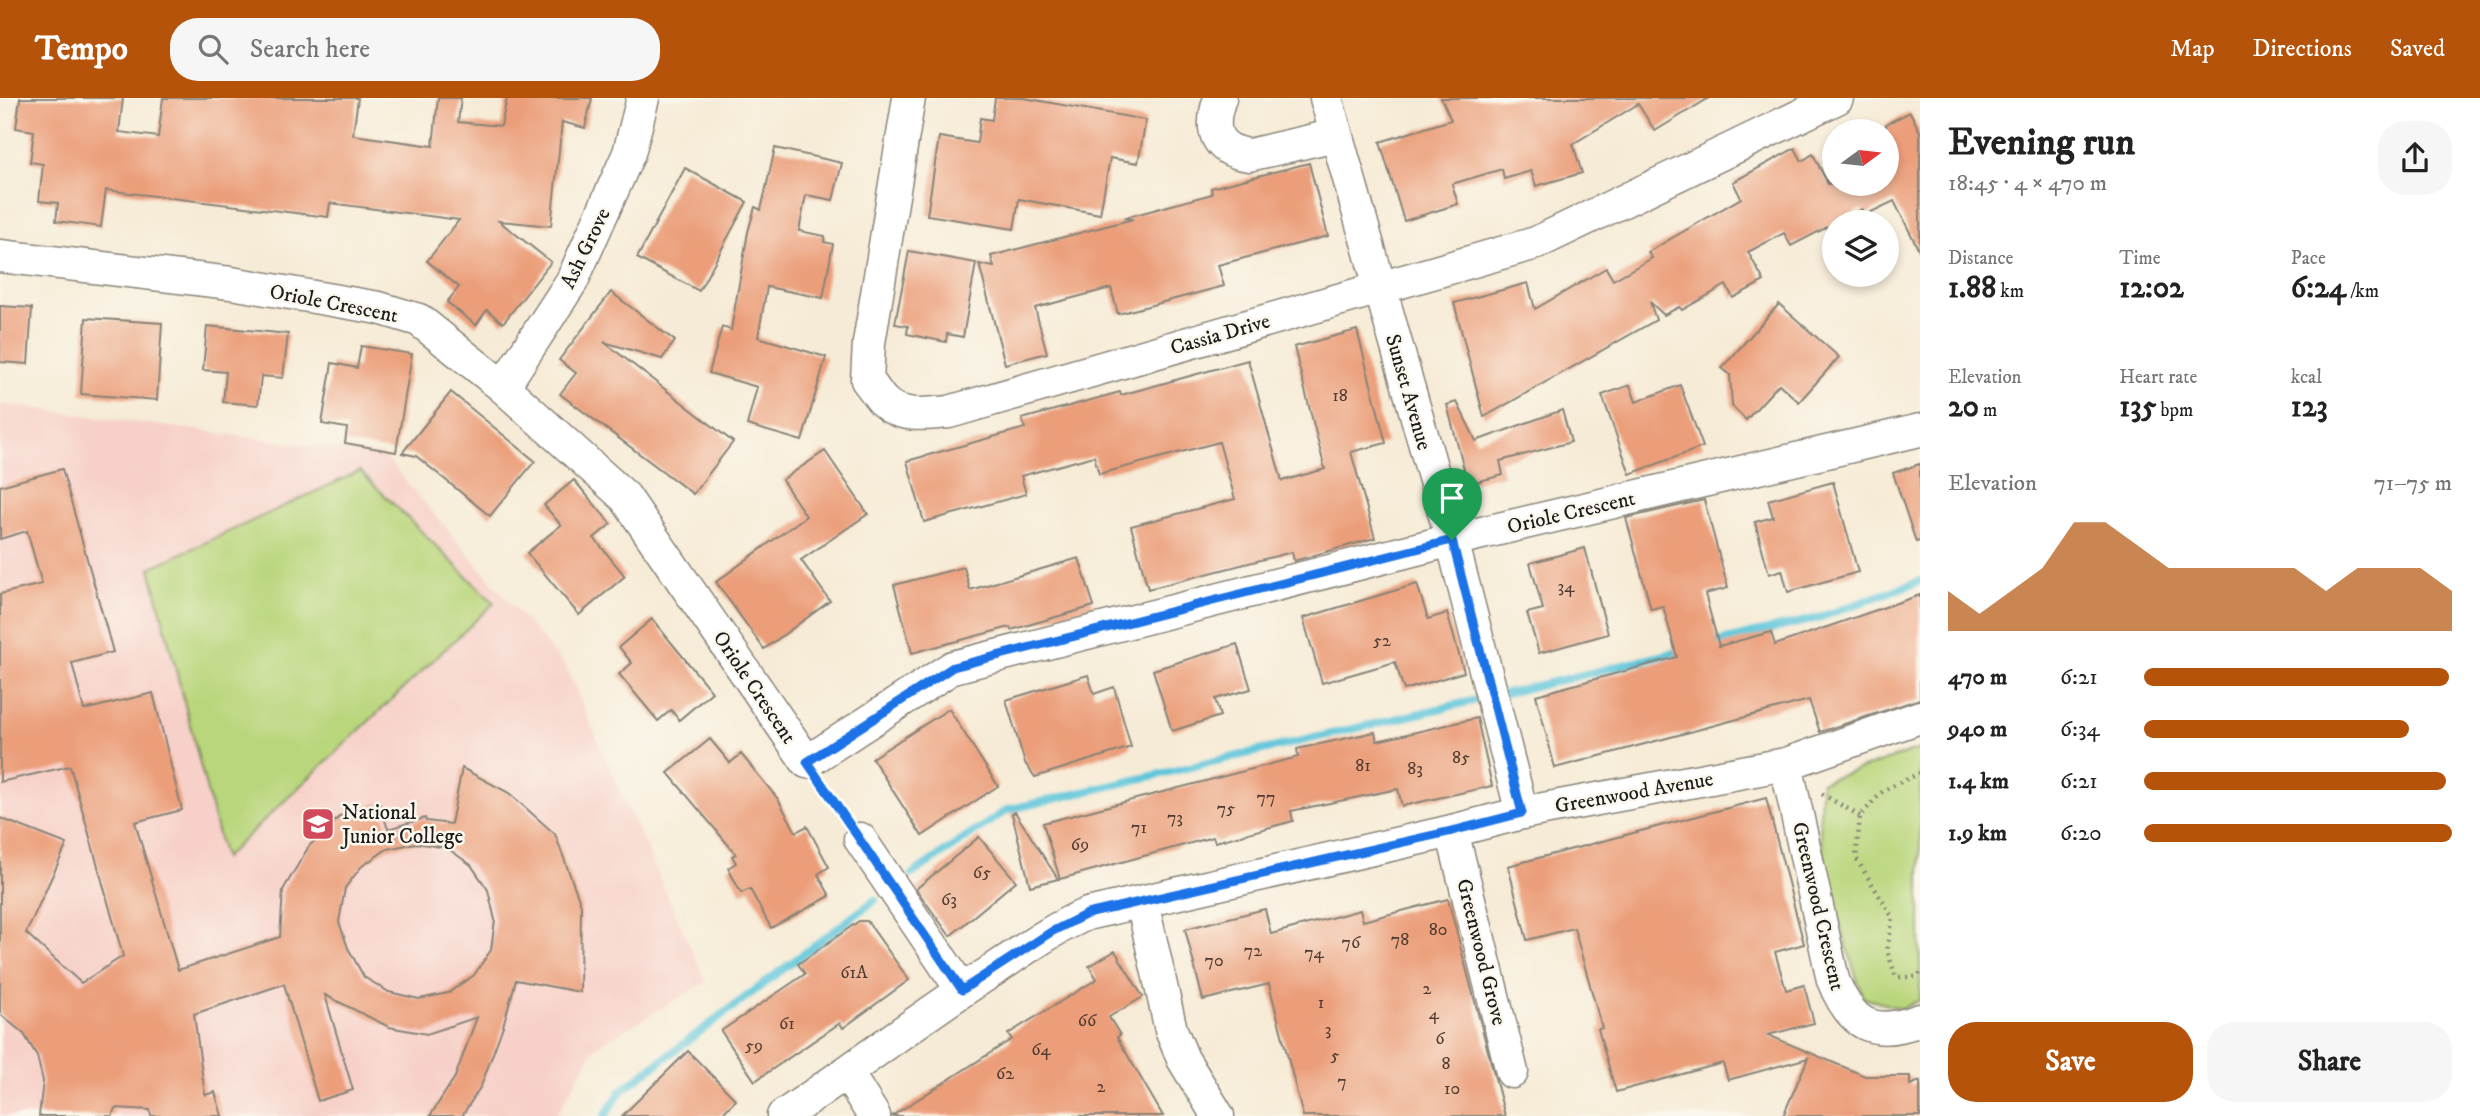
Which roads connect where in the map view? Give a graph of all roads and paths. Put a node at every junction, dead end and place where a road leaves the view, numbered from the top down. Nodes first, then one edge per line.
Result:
1 (643, 98) edge
2 (909, 98) edge
3 (1220, 98) edge
4 (1326, 98) edge
5 (1837, 98) edge
6 (1335, 135) junction
7 (0, 256) edge
8 (1379, 288) junction
9 (503, 387) junction
10 (1920, 430) edge
11 (1452, 540) junction
12 (1920, 718) edge
13 (807, 762) junction
14 (1786, 764) junction
15 (1920, 773) edge
16 (1817, 791) dead end
17 (1522, 813) junction
18 (1860, 816) junction
19 (1452, 831) junction
20 (860, 839) joint
21 (1142, 902) junction
22 (1920, 973) edge
23 (962, 990) junction
24 (1920, 1020) edge
25 (1512, 1072) dead end
26 (847, 1073) junction
27 (783, 1116) edge
28 (874, 1116) edge
29 (1218, 1116) edge

1 - 9 street, Ash Grove
2 - 8 street, Cassia Drive
3 - 6 street
4 - 6 street, Sunset Avenue
5 - 8 street, Cassia Drive
6 - 8 street, Sunset Avenue
7 - 9 street, Oriole Crescent
8 - 11 street, Sunset Avenue
9 - 13 street, Oriole Crescent
10 - 11 street, Oriole Crescent
11 - 13 street, Oriole Crescent
11 - 17 street, Sunset Avenue
12 - 14 street, Greenwood Avenue
13 - 20 path
14 - 17 street, Greenwood Avenue
14 - 24 street, Greenwood Crescent
15 - 18 path
16 - 18 path
17 - 19 street, Greenwood Avenue
18 - 22 path
19 - 21 street, Greenwood Avenue
19 - 25 street, Greenwood Grove
20 - 23 street
21 - 23 street, Greenwood Avenue
21 - 29 street
23 - 26 street, Greenwood Avenue
26 - 27 street, Greenwood Avenue
26 - 28 street

